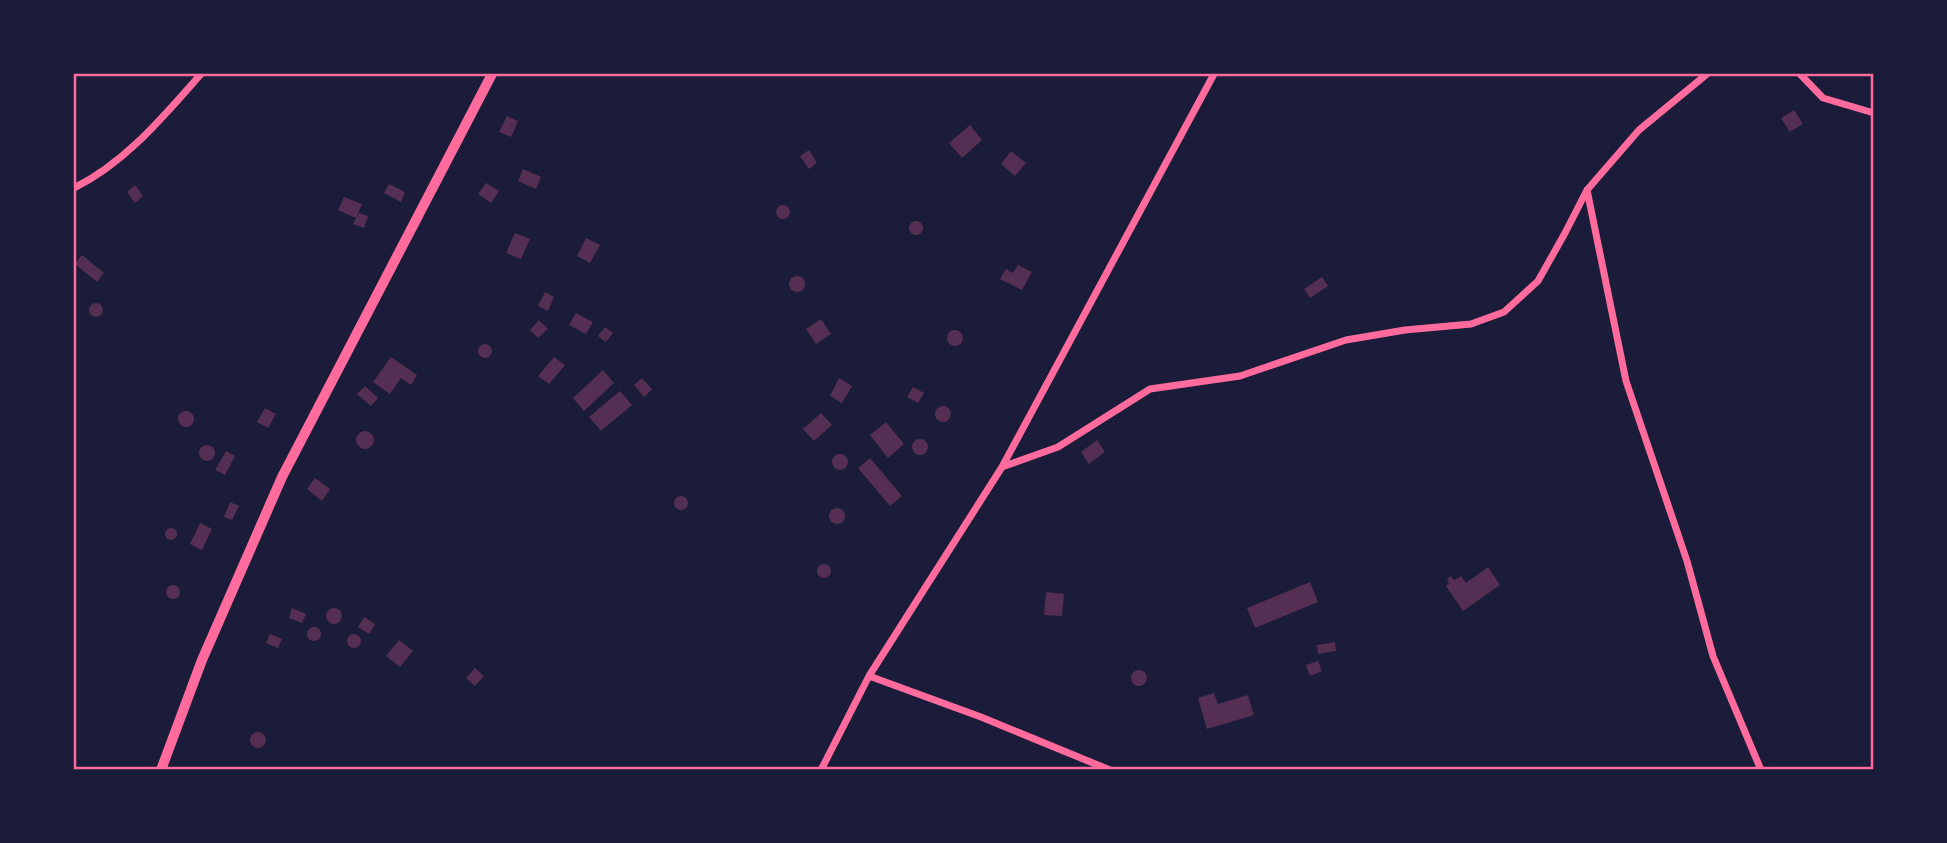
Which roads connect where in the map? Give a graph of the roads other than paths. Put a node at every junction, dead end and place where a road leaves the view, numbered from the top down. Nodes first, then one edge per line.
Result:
1 (201, 74) edge
2 (492, 74) edge
3 (1214, 74) edge
4 (1707, 74) edge
5 (1800, 74) edge
6 (1874, 113) edge
7 (74, 188) edge
8 (1587, 190) junction
9 (1002, 467) junction
10 (869, 676) junction
11 (161, 769) edge
12 (821, 769) edge
13 (1110, 769) edge
14 (1760, 769) edge

1 - 7 street
2 - 11 main road
3 - 9 street
4 - 8 street
5 - 6 street
8 - 9 street
8 - 14 street
9 - 10 street
10 - 12 street
10 - 13 street

